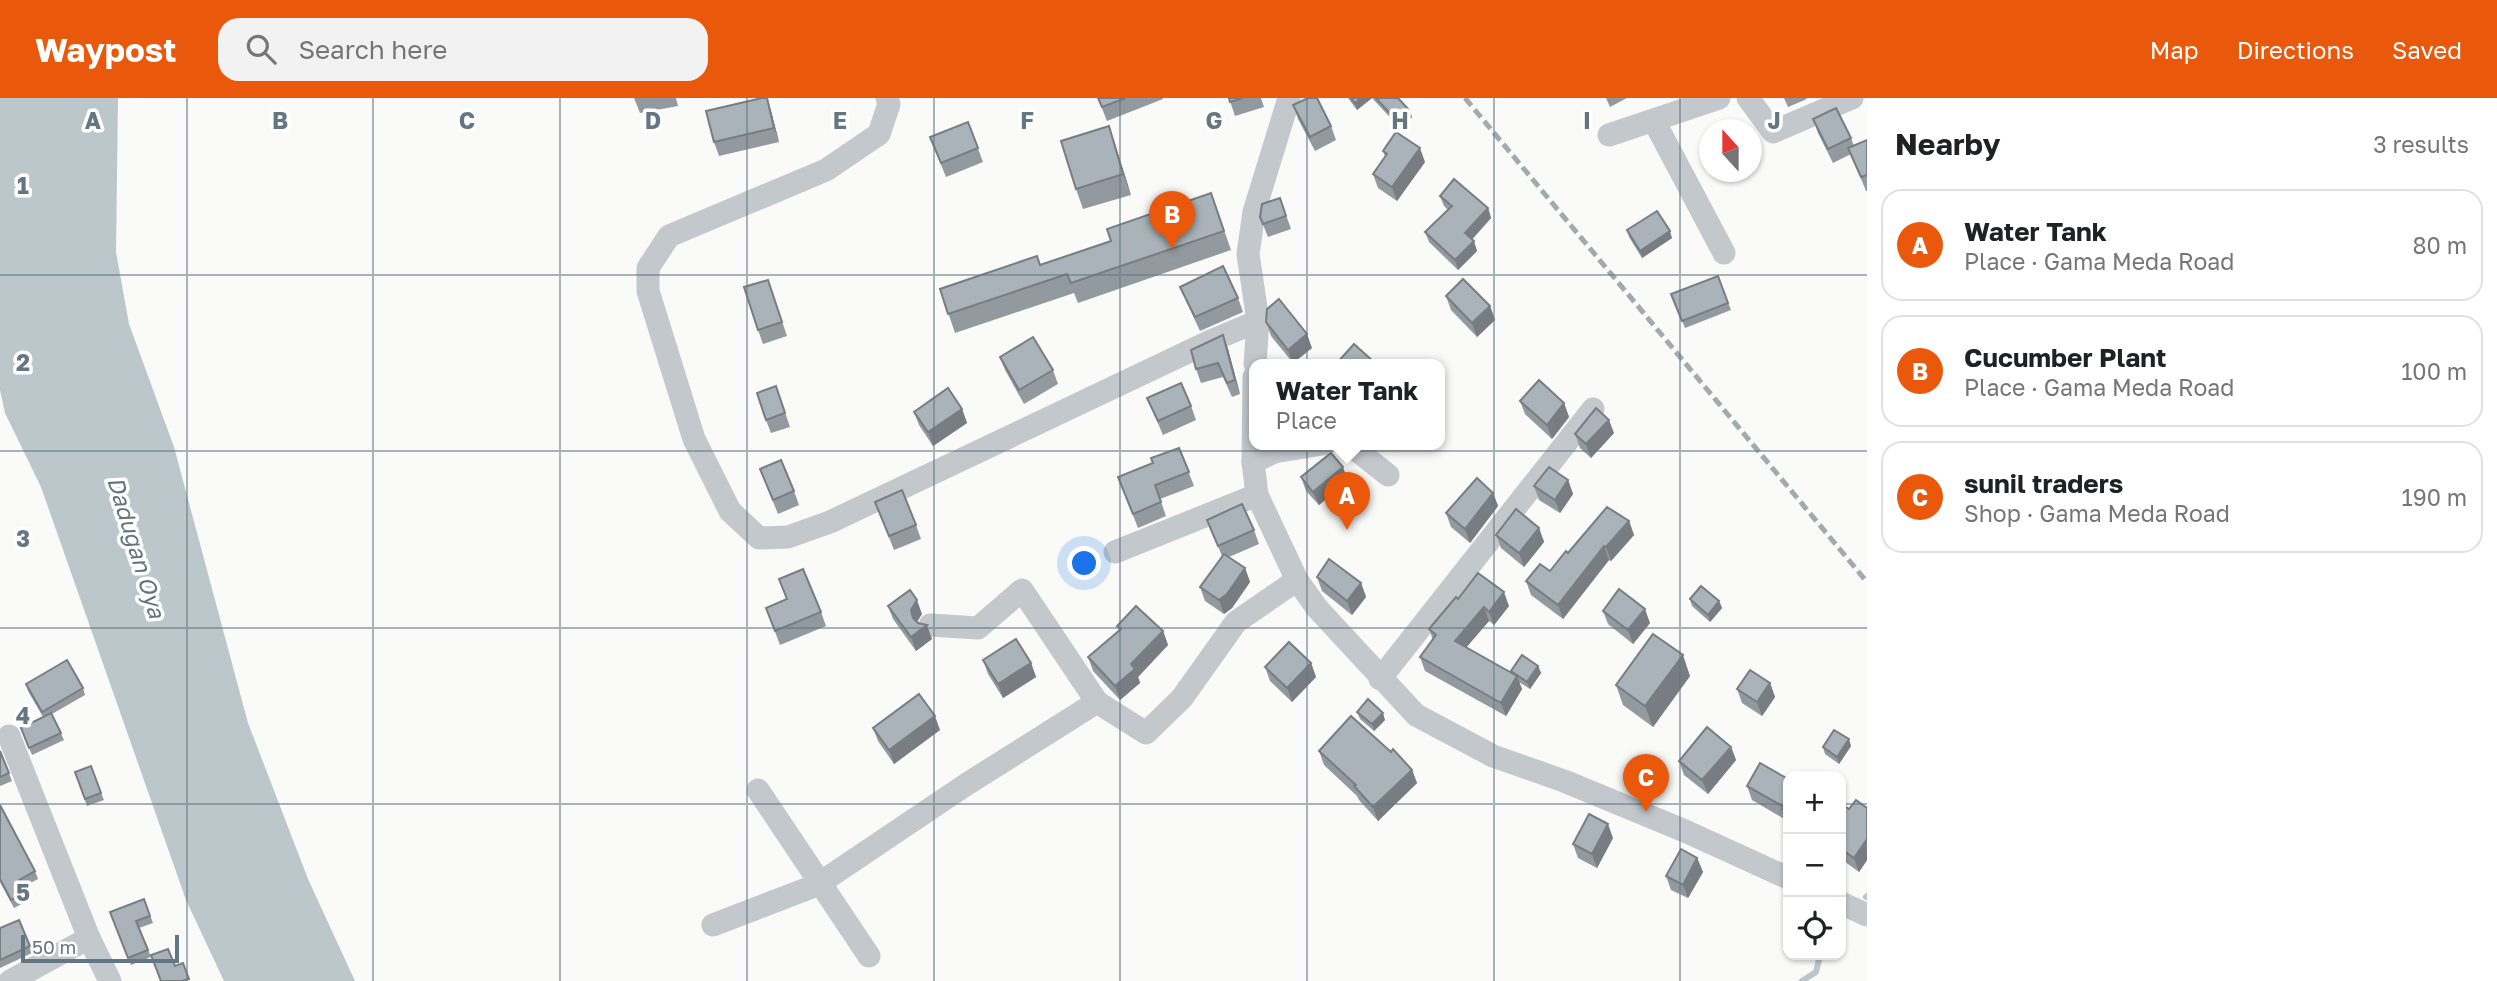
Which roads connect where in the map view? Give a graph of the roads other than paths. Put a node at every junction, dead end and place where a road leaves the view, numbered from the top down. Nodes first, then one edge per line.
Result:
1 (887, 98) edge
2 (1289, 98) edge
3 (1719, 98) edge
4 (1748, 98) edge
5 (1852, 98) edge
6 (1654, 121) junction
7 (1609, 135) dead end
8 (1724, 253) dead end
9 (1258, 321) junction
10 (1255, 359) edge
11 (1593, 409) edge
12 (1253, 450) edge
13 (1286, 450) edge
14 (1357, 450) edge
15 (1253, 462) junction
16 (1388, 475) dead end
17 (1257, 495) junction
18 (1115, 552) dead end
19 (1297, 580) junction
20 (930, 625) edge
21 (1380, 679) junction
22 (1097, 702) junction
23 (9, 736) dead end
24 (758, 790) dead end
25 (1783, 876) edge
26 (820, 883) junction
27 (1846, 905) edge
28 (1867, 915) edge
29 (713, 925) dead end
30 (89, 939) junction
31 (869, 956) dead end
32 (10, 981) edge
33 (110, 981) edge

1 - 9 street
2 - 9 street
3 - 6 street
4 - 5 street
6 - 7 street
6 - 8 street
9 - 10 street
11 - 21 street
12 - 15 street
13 - 15 street
14 - 16 street
15 - 17 street
17 - 18 street
17 - 19 street
19 - 21 street
19 - 22 street
20 - 22 street
21 - 25 street
22 - 26 street
23 - 30 street
24 - 26 street
26 - 29 street
26 - 31 street
27 - 28 street
30 - 32 street
30 - 33 street

